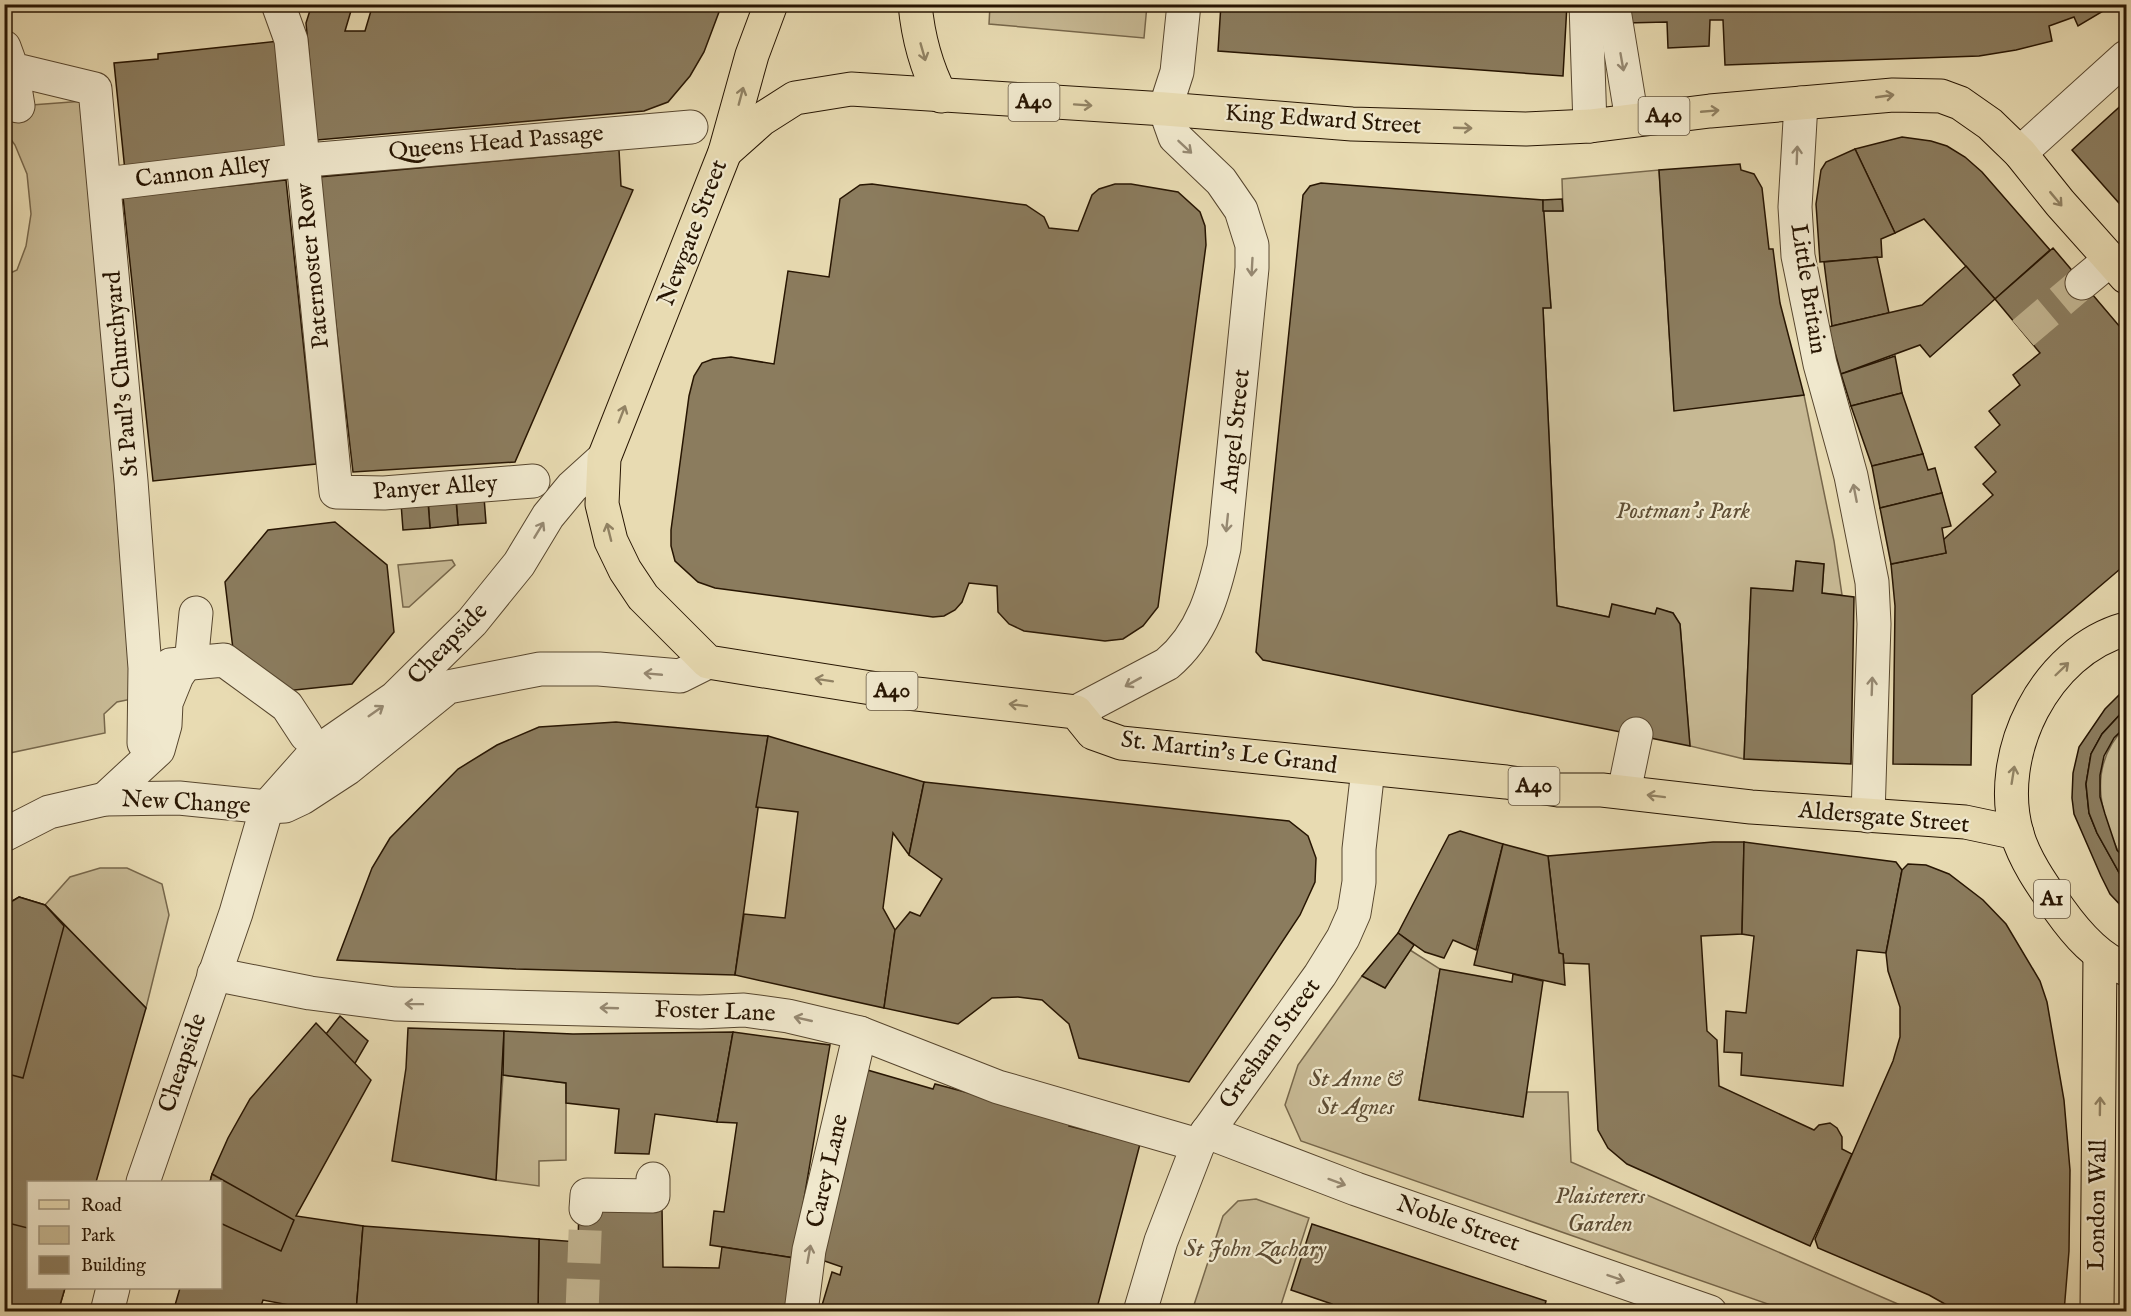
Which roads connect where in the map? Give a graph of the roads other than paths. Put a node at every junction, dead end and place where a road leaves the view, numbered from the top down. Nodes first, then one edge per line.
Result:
1 (771, 4) edge
2 (915, 4) edge
3 (1184, 4) edge
4 (1586, 4) edge
5 (1613, 4) edge
6 (289, 20) edge
7 (2127, 57) edge
8 (8, 58) edge
9 (941, 96) junction
10 (1801, 103) junction
11 (18, 106) dead end
12 (1165, 109) junction
13 (1632, 120) junction
14 (1590, 126) junction
15 (692, 127) dead end
16 (725, 152) junction
17 (2020, 153) junction
18 (301, 160) junction
19 (105, 184) junction
20 (2119, 268) edge
21 (2082, 283) tunnel mouth
22 (604, 458) junction
23 (533, 481) dead end
24 (336, 492) joint
25 (196, 613) dead end
26 (2127, 629) edge
27 (708, 662) junction
28 (185, 664) junction
29 (145, 668) junction
30 (1076, 712) junction
31 (1636, 734) dead end
32 (306, 735) dead end
33 (144, 743) dead end
34 (1368, 769) junction
35 (1624, 792) junction
36 (105, 799) junction
37 (267, 807) junction
38 (1751, 807) joint
39 (1868, 816) junction
40 (2017, 833) junction
41 (4, 835) edge
42 (2113, 962) edge
43 (214, 974) junction
44 (860, 1032) junction
45 (1202, 1139) junction
46 (653, 1179) dead end
47 (143, 1181) edge
48 (586, 1209) dead end
49 (112, 1289) edge
50 (1646, 1300) edge
51 (107, 1311) edge
52 (801, 1311) edge
53 (1140, 1311) edge
54 (1710, 1311) edge
55 (2097, 1311) edge

16 -> 1 main road, Newgate Street / A40
2 -> 9 main road
3 - 12 street
4 - 14 street
5 -> 13 street
6 - 18 street, Paternoster Row
7 - 17 street
8 - 11 street, St Paul's Churchyard
8 - 19 street, St Paul's Churchyard
9 -> 12 main road, King Edward Street / A40
9 - 16 main road, A40
13 -> 10 main road, King Edward Street / A40
10 -> 17 main road, A40
39 -> 10 street, Little Britain
12 -> 14 main road, King Edward Street / A40
12 -> 30 street, Angel Street
13 - 14 main road, King Edward Street / A40
15 - 18 street, Queens Head Passage
22 -> 16 main road, Newgate Street / A40
17 -> 20 main road, A40
18 - 19 street, Cannon Alley
18 - 24 street, Paternoster Row
19 - 29 street, St Paul's Churchyard
20 - 21 street
27 -> 22 main road, A40
37 -> 22 street, Cheapside
23 - 24 street, Panyer Alley
25 - 28 street
40 -> 26 main road, A1
30 -> 27 main road, A40
27 -> 37 street, Cheapside
28 - 29 street
28 - 32 street
28 - 36 street
29 - 33 street, St Paul's Churchyard
30 - 34 main road, St. Martin's Le Grand / A40
31 - 35 street
34 - 35 main road, St. Martin's Le Grand / A40
34 - 45 street, Gresham Street
38 -> 35 main road, St. Martin's Le Grand / A40
36 - 37 street, New Change
36 - 41 street, New Change
37 - 43 street, Cheapside
38 - 39 main road, Aldersgate Street / A40
39 - 40 main road, Aldersgate Street / A40
40 - 42 main road, A1
55 -> 42 main road, London Wall
44 -> 43 street, Foster Lane
43 - 47 street, Cheapside
44 - 45 street, Foster Lane
52 -> 44 street, Carey Lane
45 -> 50 street, Noble Street
45 - 53 street, Gresham Street
46 - 48 street
49 - 51 street
50 - 54 street, Noble Street

